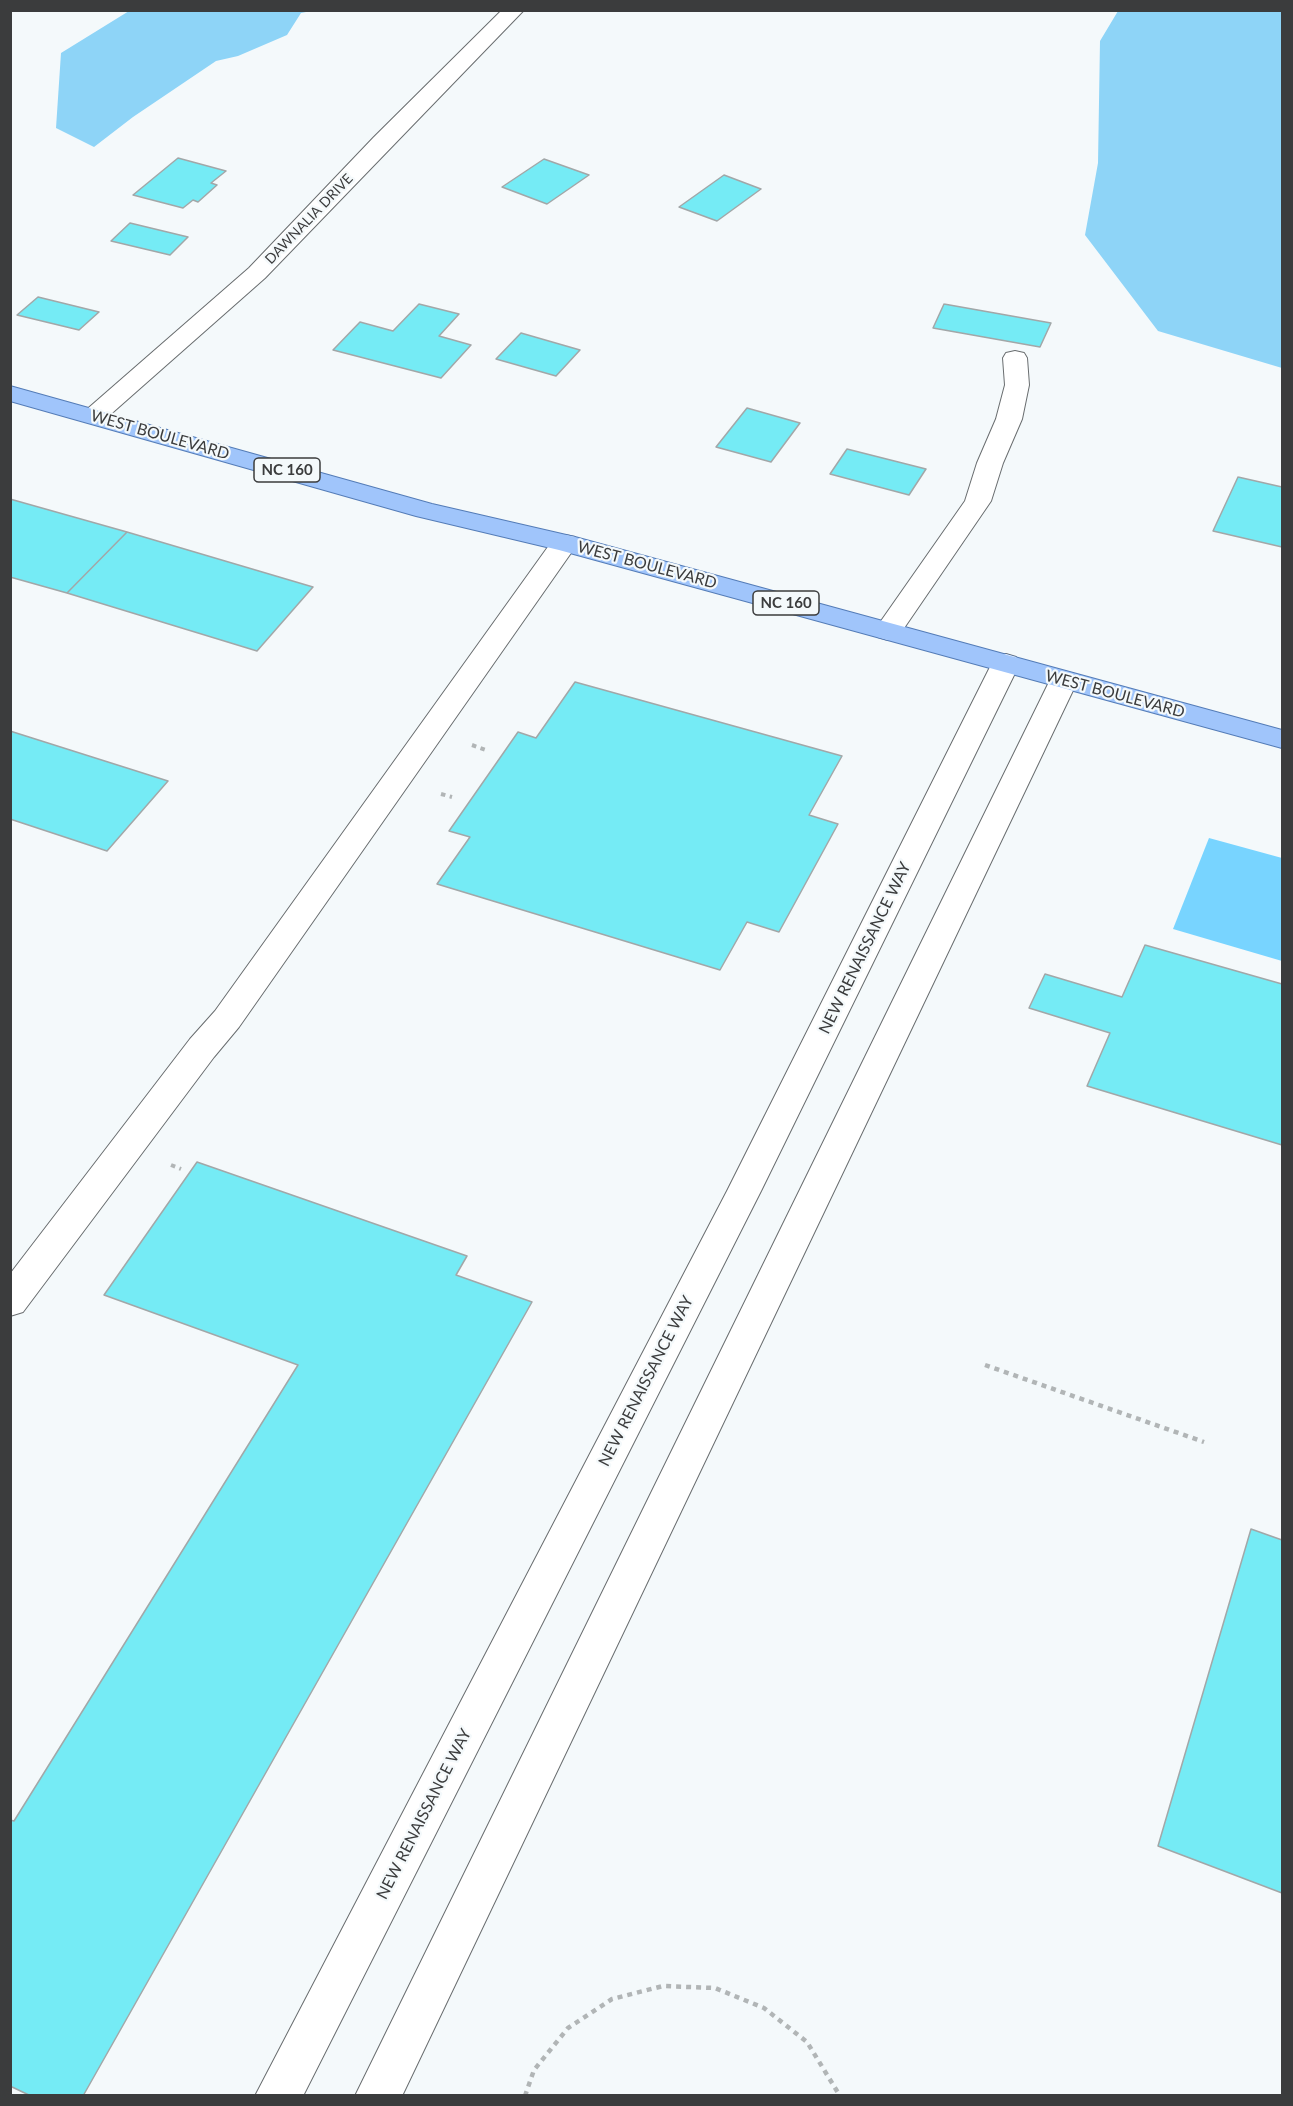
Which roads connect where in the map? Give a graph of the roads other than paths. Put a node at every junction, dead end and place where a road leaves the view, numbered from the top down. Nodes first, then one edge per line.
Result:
1 (514, 10) edge
2 (1015, 358) dead end
3 (10, 393) edge
4 (94, 416) junction
5 (566, 543) junction
6 (888, 631) junction
7 (1005, 663) junction
8 (1064, 680) junction
9 (1282, 739) edge
10 (10, 1302) edge
11 (278, 2096) edge
12 (378, 2096) edge

1 - 4 street, DAWNALIA DRIVE
2 - 6 street
3 - 4 main road, WEST BOULEVARD / NC 160
4 - 5 main road, WEST BOULEVARD / NC 160
5 - 6 main road, WEST BOULEVARD / NC 160
5 - 10 street
6 - 7 main road, WEST BOULEVARD / NC 160
7 - 8 main road, WEST BOULEVARD / NC 160
7 - 11 street, NEW RENAISSANCE WAY
8 - 9 main road, WEST BOULEVARD / NC 160
8 - 12 street

